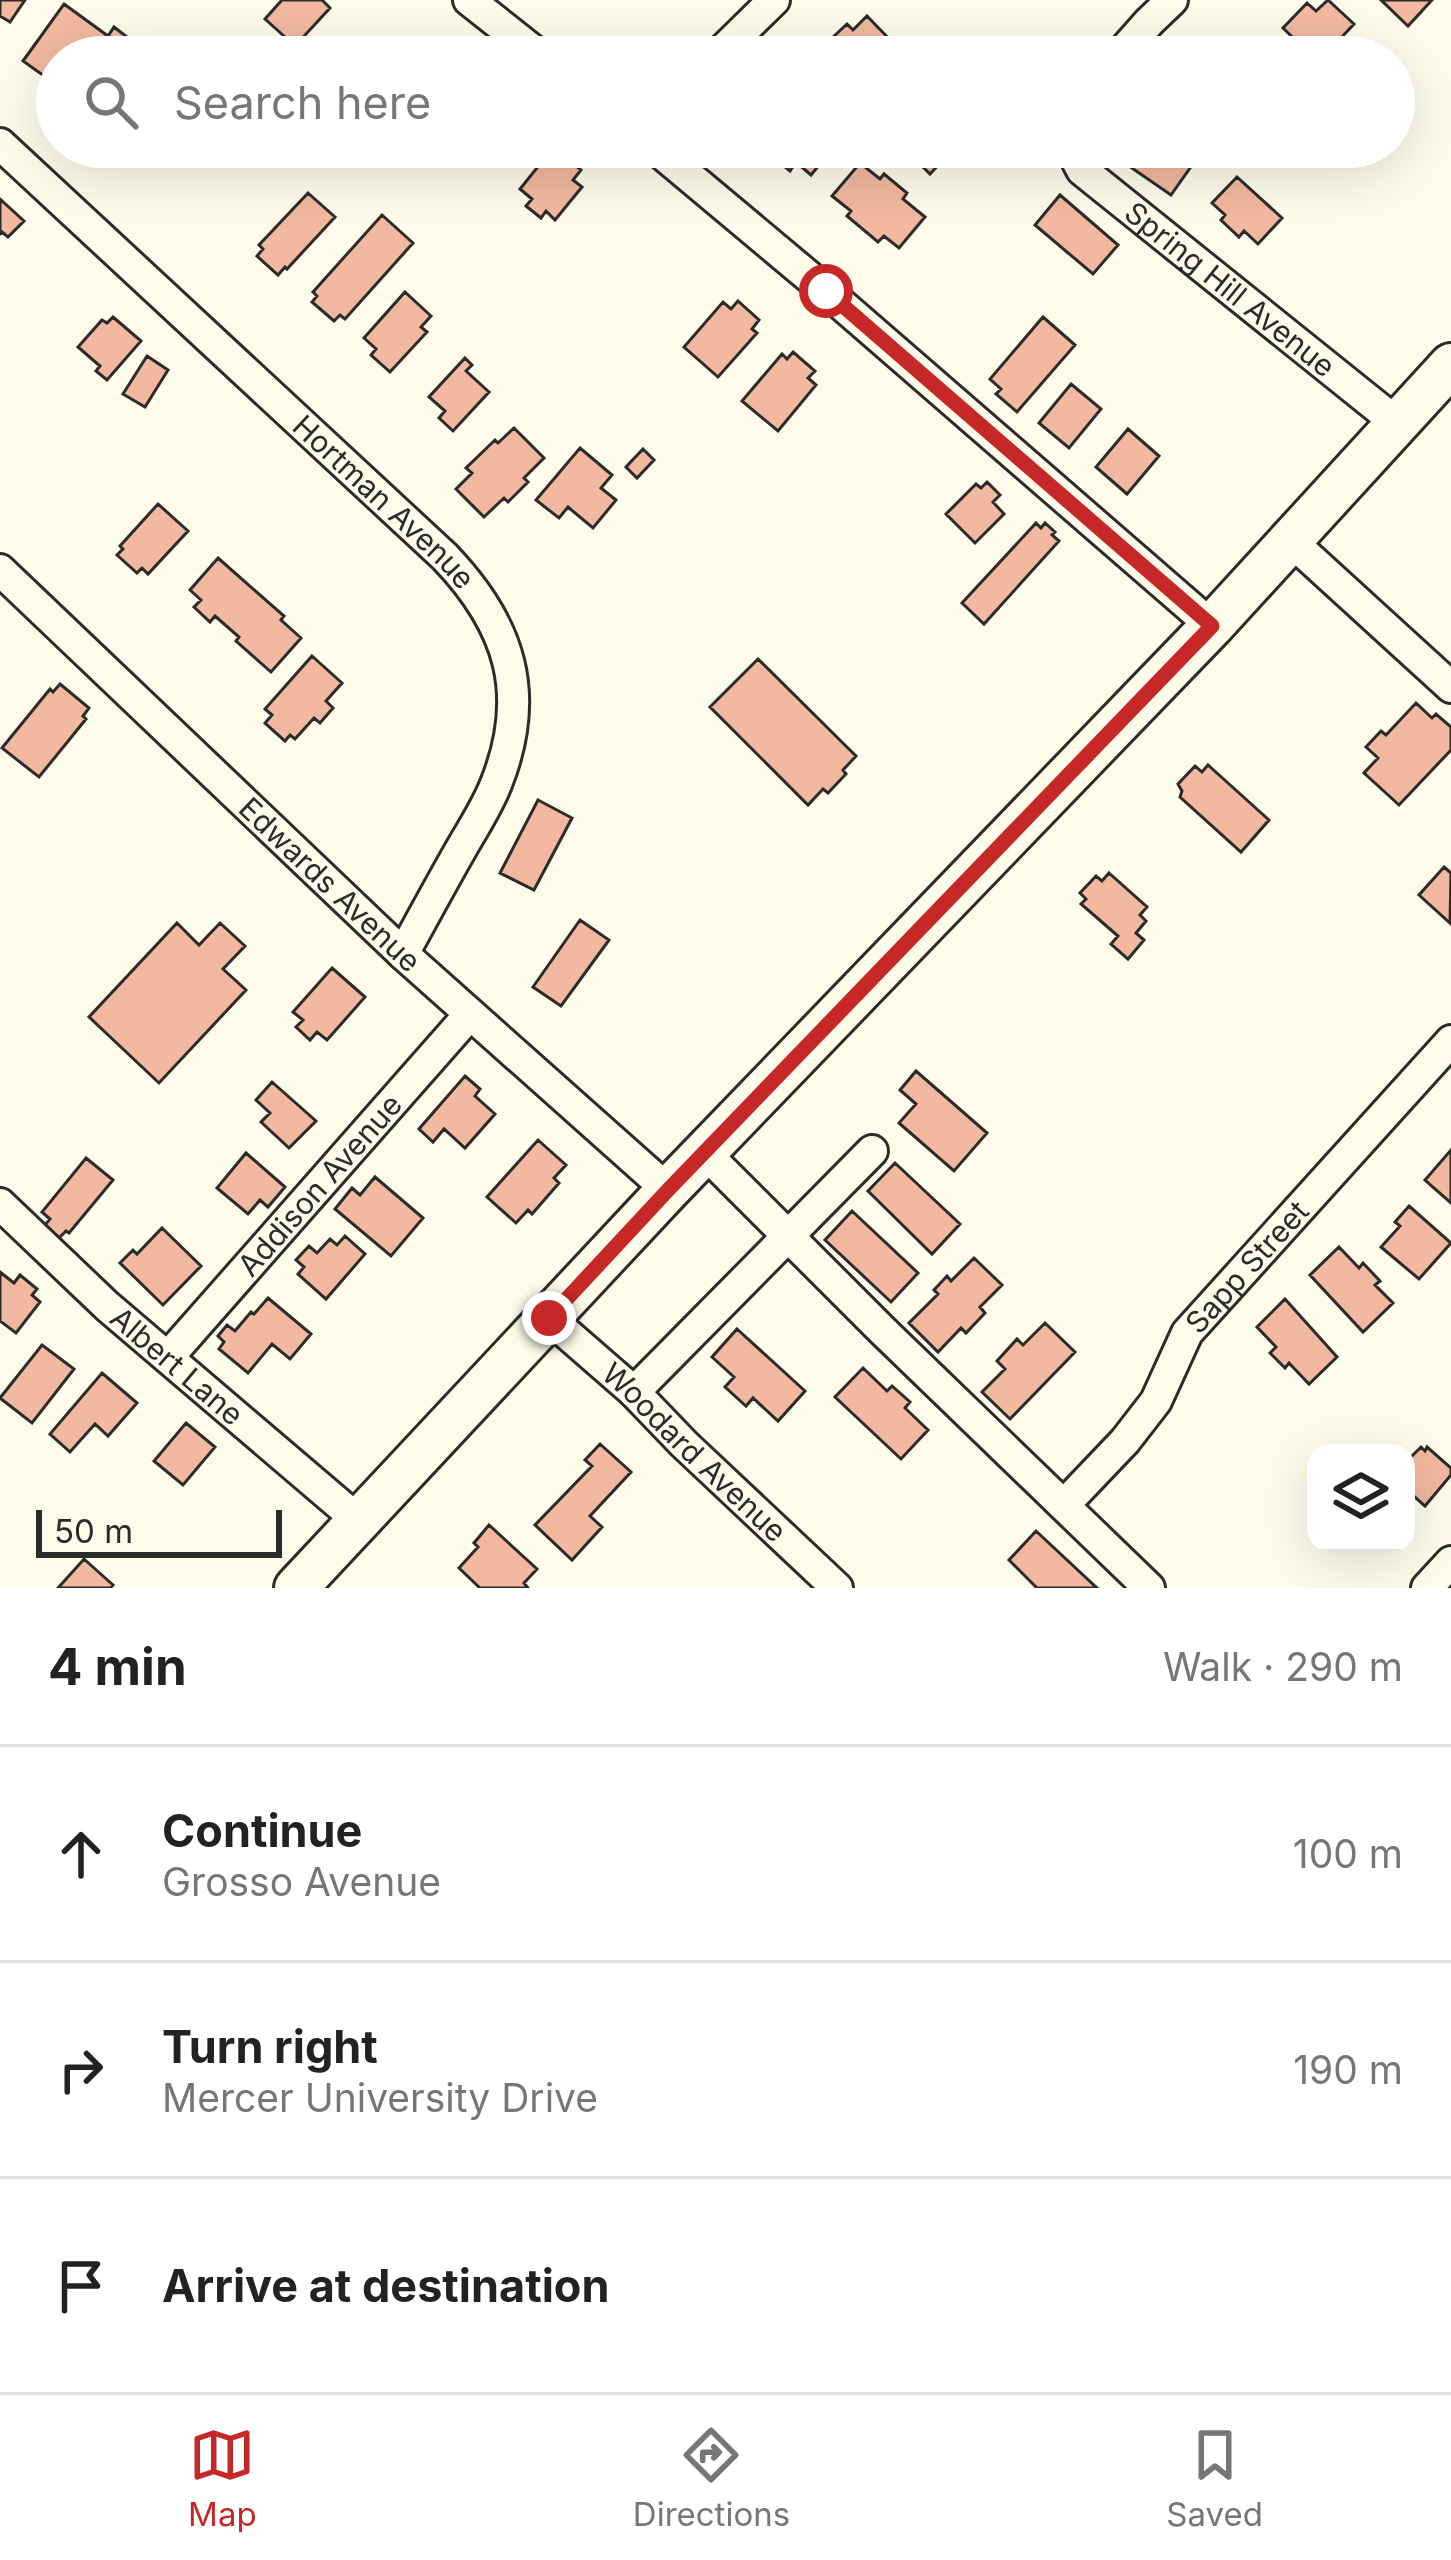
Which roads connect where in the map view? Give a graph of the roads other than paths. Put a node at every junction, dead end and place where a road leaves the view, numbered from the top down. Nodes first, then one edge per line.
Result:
1 (469, 0) edge
2 (774, 0) edge
3 (1172, 0) edge
4 (514, 36) edge
5 (737, 36) edge
6 (1137, 36) edge
7 (0, 144) edge
8 (679, 168) edge
9 (1081, 168) edge
10 (1451, 365) edge
11 (1397, 423) junction
12 (1291, 541) junction
13 (0, 570) edge
14 (1212, 626) junction
15 (1451, 687) edge
16 (403, 954) junction
17 (470, 1014) junction
18 (1451, 1041) edge
19 (872, 1151) dead end
20 (705, 1153) junction
21 (668, 1190) junction
22 (0, 1204) edge
23 (789, 1235) junction
24 (549, 1318) junction
25 (170, 1356) junction
26 (634, 1392) junction
27 (1064, 1504) junction
28 (359, 1521) junction
29 (1451, 1562) edge
30 (296, 1588) edge
31 (837, 1588) edge
32 (1149, 1588) edge
33 (1426, 1588) edge

1 - 4 street
2 - 5 street
3 - 6 street
7 - 16 street, Hortman Avenue
8 - 14 street
9 - 11 street, Spring Hill Avenue
10 - 11 main road
11 - 12 main road
12 - 14 main road
12 - 15 street
13 - 16 street, Edwards Avenue
14 - 20 main road
16 - 17 street, Edwards Avenue
17 - 21 street, Edwards Avenue
17 - 25 street, Addison Avenue
18 - 27 street, Sapp Street
19 - 23 street
20 - 21 main road
20 - 23 street
21 - 24 main road
22 - 25 street, Albert Lane
23 - 26 street
23 - 27 street
24 - 26 street, Woodard Avenue
24 - 28 main road
25 - 28 street, Albert Lane
26 - 31 street, Woodard Avenue
27 - 32 street
28 - 30 main road
29 - 33 street

